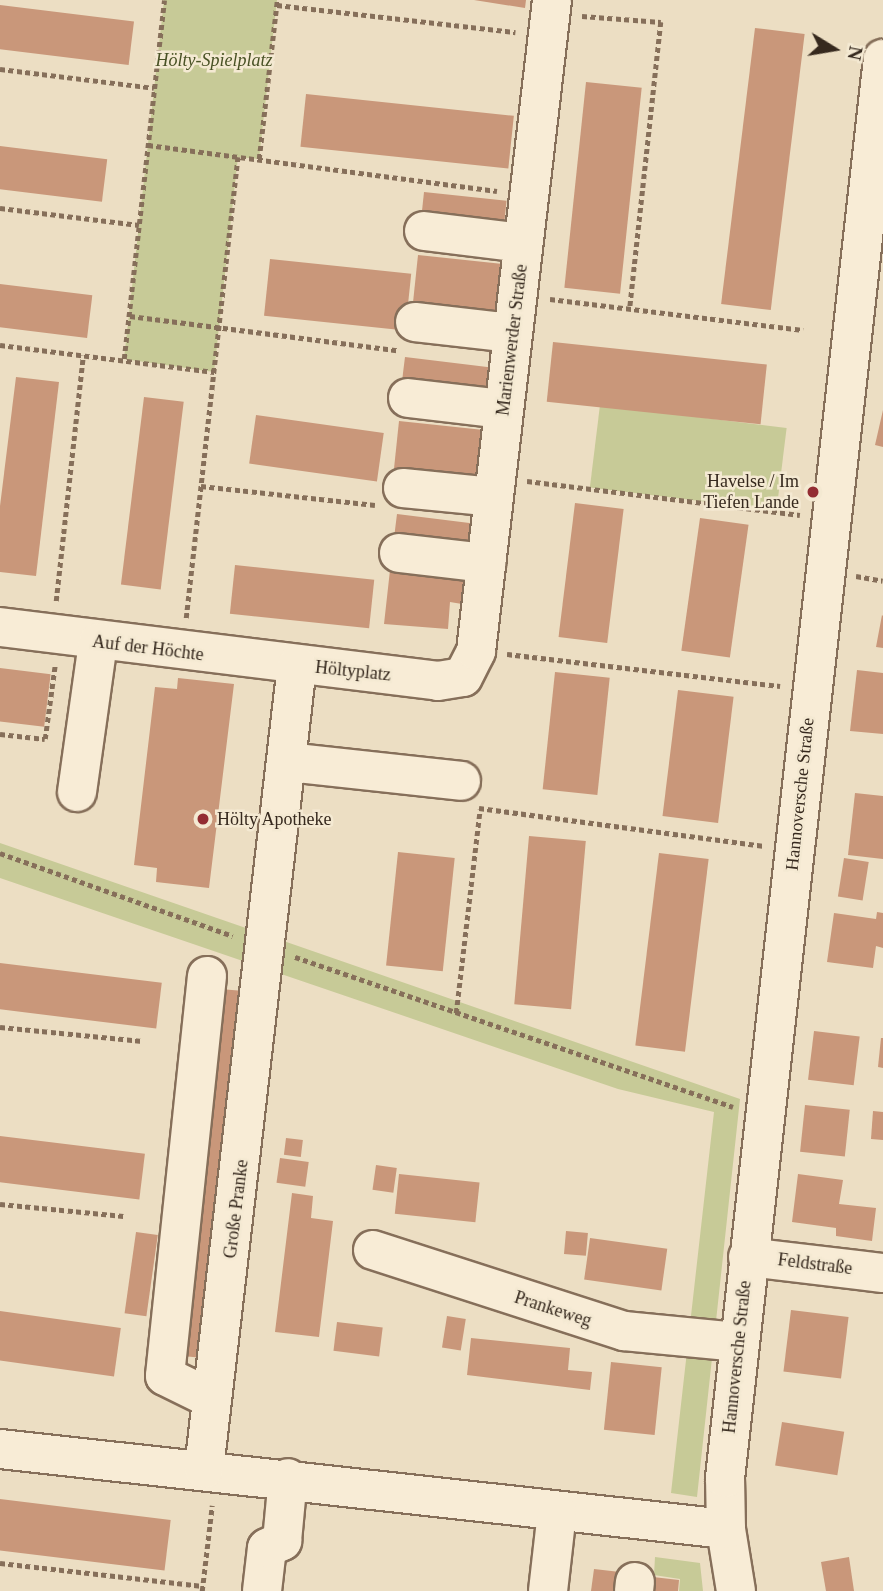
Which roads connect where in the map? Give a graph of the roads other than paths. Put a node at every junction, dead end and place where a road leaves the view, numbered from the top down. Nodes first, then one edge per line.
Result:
1 (550, 16) edge
2 (883, 59) edge
3 (875, 200) edge
4 (424, 231) dead end
5 (523, 243) junction
6 (512, 333) junction
7 (414, 337) road end
8 (408, 398) dead end
9 (503, 409) junction
10 (494, 487) junction
11 (392, 497) road end
12 (399, 553) dead end
13 (486, 564) junction
14 (0, 627) edge
15 (98, 642) junction
16 (469, 664) joint
17 (297, 665) junction
18 (287, 762) junction
19 (78, 792) dead end
20 (471, 795) road end
21 (268, 948) joint
22 (207, 976) dead end
23 (373, 1250) dead end
24 (748, 1256) junction
25 (883, 1273) edge
26 (739, 1342) junction
27 (212, 1399) junction
28 (0, 1449) edge
29 (210, 1470) junction
30 (288, 1478) junction
31 (557, 1512) junction
32 (726, 1529) junction
33 (262, 1591) edge
34 (548, 1591) edge
35 (736, 1591) edge

1 - 5 street, Marienwerder Straße
2 - 3 street, Hannoversche Straße
3 - 24 street, Hannoversche Straße
4 - 5 street
5 - 6 street, Marienwerder Straße
6 - 7 street
6 - 9 street, Marienwerder Straße
8 - 9 street
9 - 10 street, Marienwerder Straße
10 - 11 street
10 - 13 street, Marienwerder Straße
12 - 13 street
13 - 16 street, Marienwerder Straße
14 - 15 street, Auf der Höchte
15 - 17 street, Auf der Höchte
15 - 19 street
16 - 17 street, Höltyplatz
17 - 18 street, Höltyplatz
18 - 20 street
18 - 21 street, Höltyplatz
21 - 27 street, Große Pranke
22 - 27 street
23 - 26 street, Prankeweg
24 - 25 street, Feldstraße
24 - 26 street, Hannoversche Straße
26 - 32 street, Hannoversche Straße
27 - 29 street, Große Pranke
28 - 29 street
29 - 30 street
30 - 31 street
30 - 33 street
31 - 32 street
31 - 34 street
32 - 35 street, Hannoversche Straße

